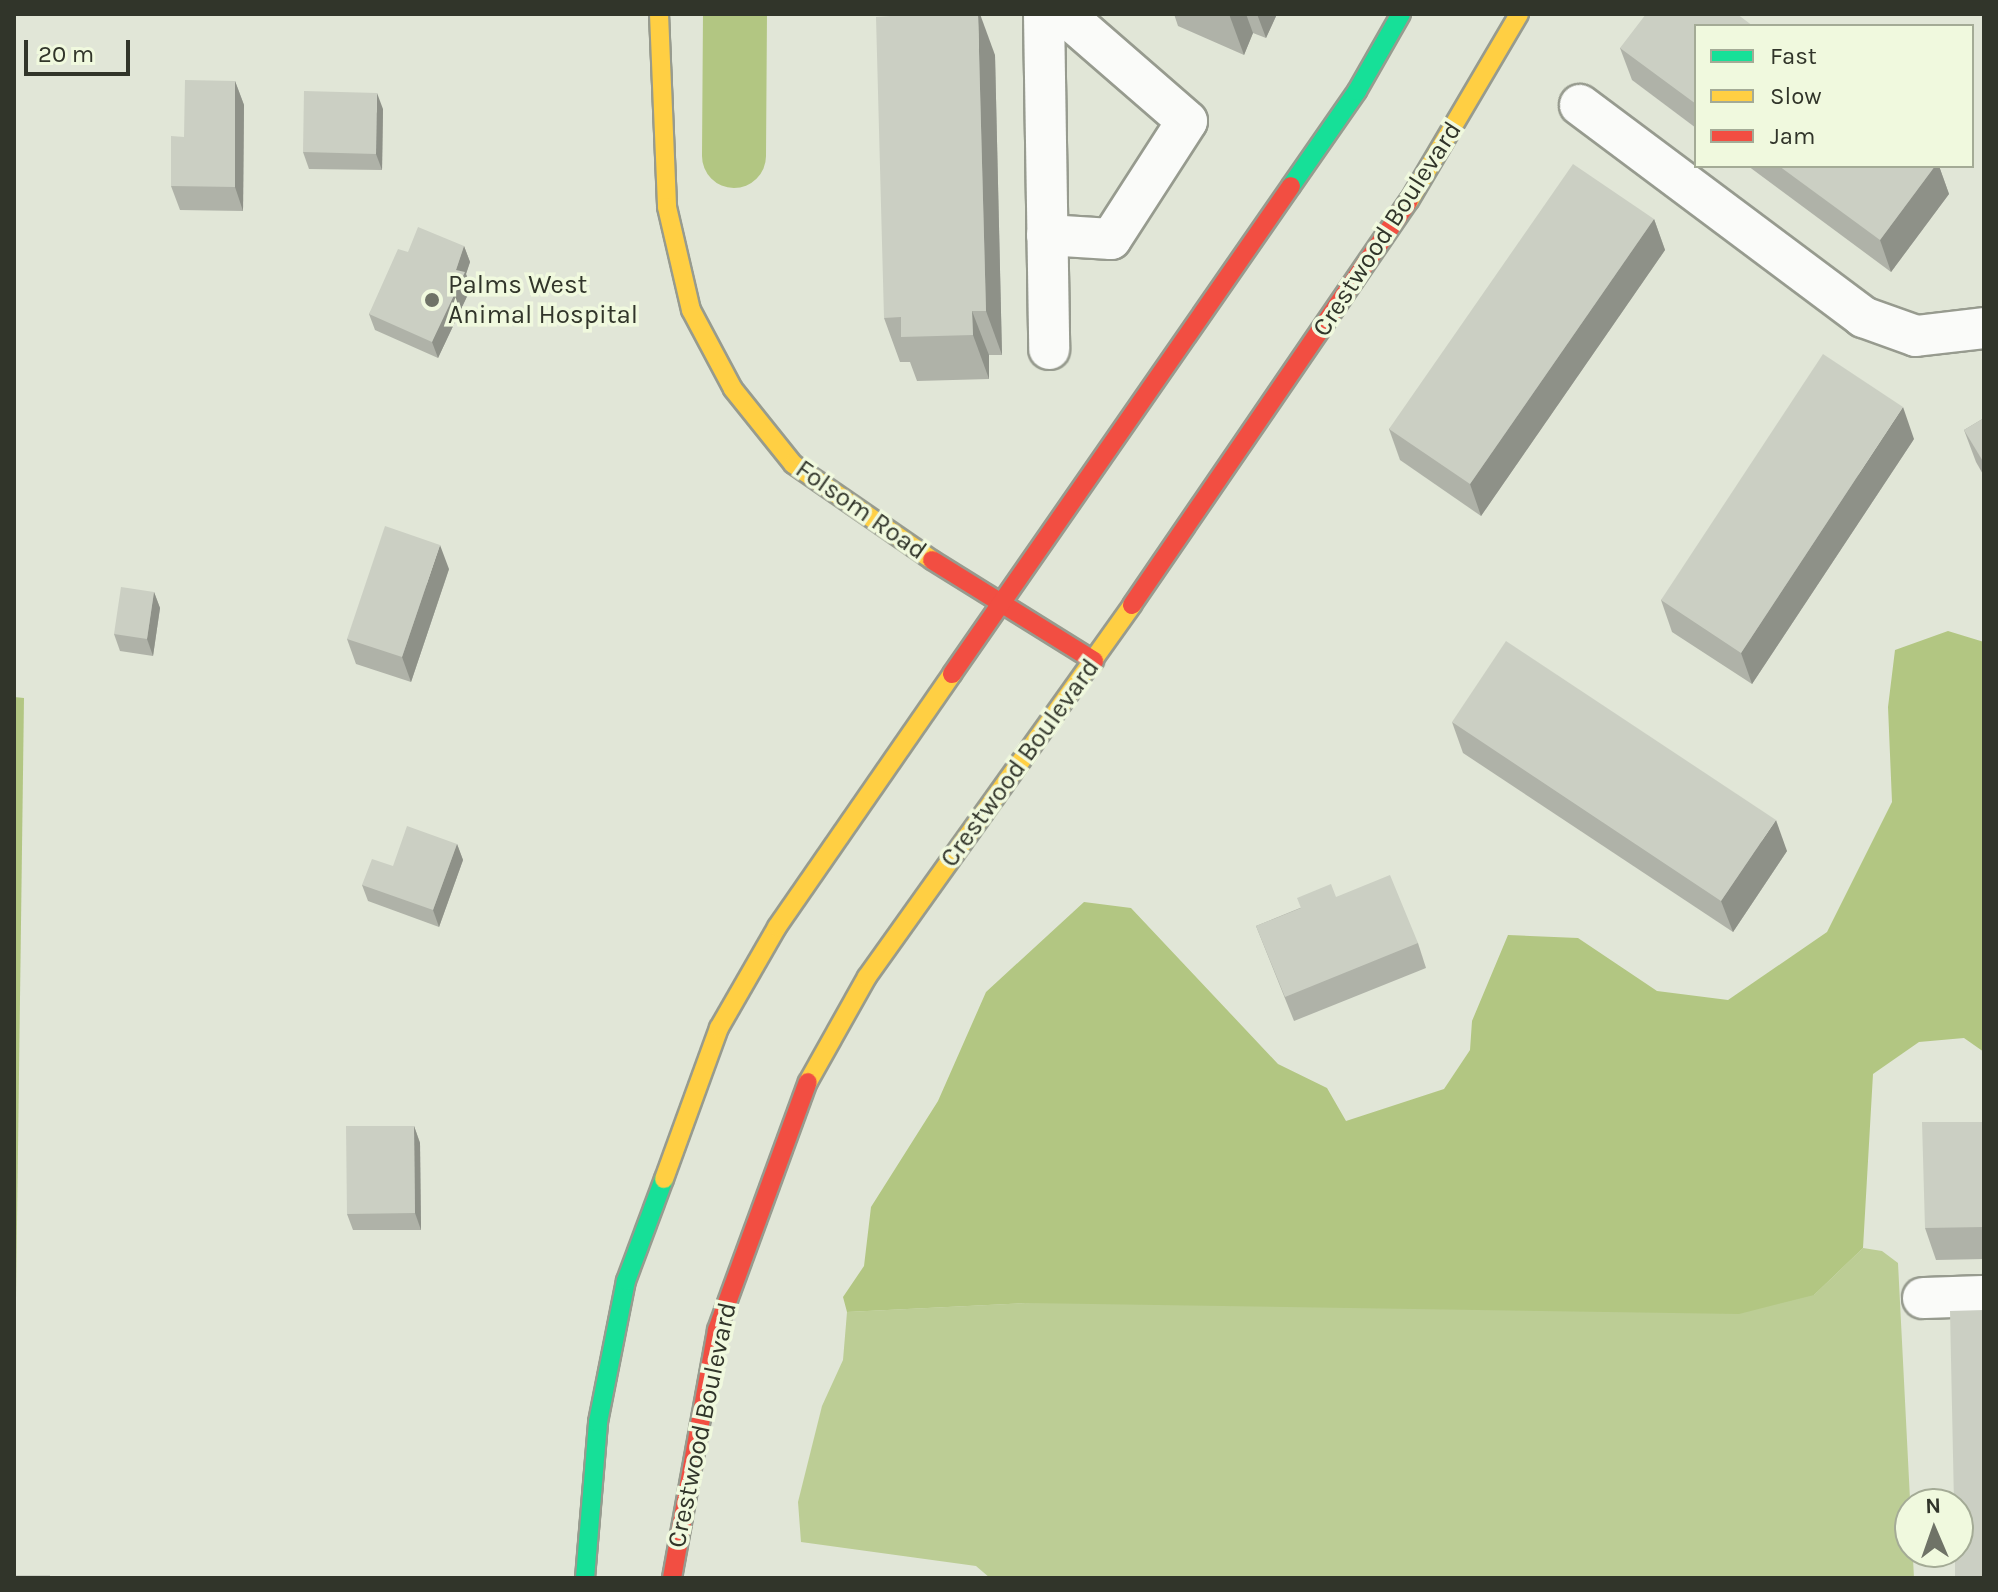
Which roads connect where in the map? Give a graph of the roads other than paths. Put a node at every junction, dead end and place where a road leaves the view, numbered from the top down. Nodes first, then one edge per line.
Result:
1 (659, 14) edge
2 (1044, 14) edge
3 (1064, 14) edge
4 (1401, 14) edge
5 (1519, 14) edge
6 (1580, 105) dead end
7 (1047, 235) junction
8 (1984, 328) edge
9 (1049, 349) dead end
10 (999, 601) junction
11 (1094, 661) junction
12 (1984, 1296) edge
13 (1923, 1298) dead end
14 (585, 1578) edge
15 (672, 1578) edge

1 - 10 main road, Folsom Road
2 - 7 street
3 - 7 street
4 - 10 main road
5 - 11 main road, Crestwood Boulevard
6 - 8 street
7 - 9 street
10 - 11 main road, Folsom Road
10 - 14 main road
11 - 15 main road, Crestwood Boulevard
12 - 13 street

